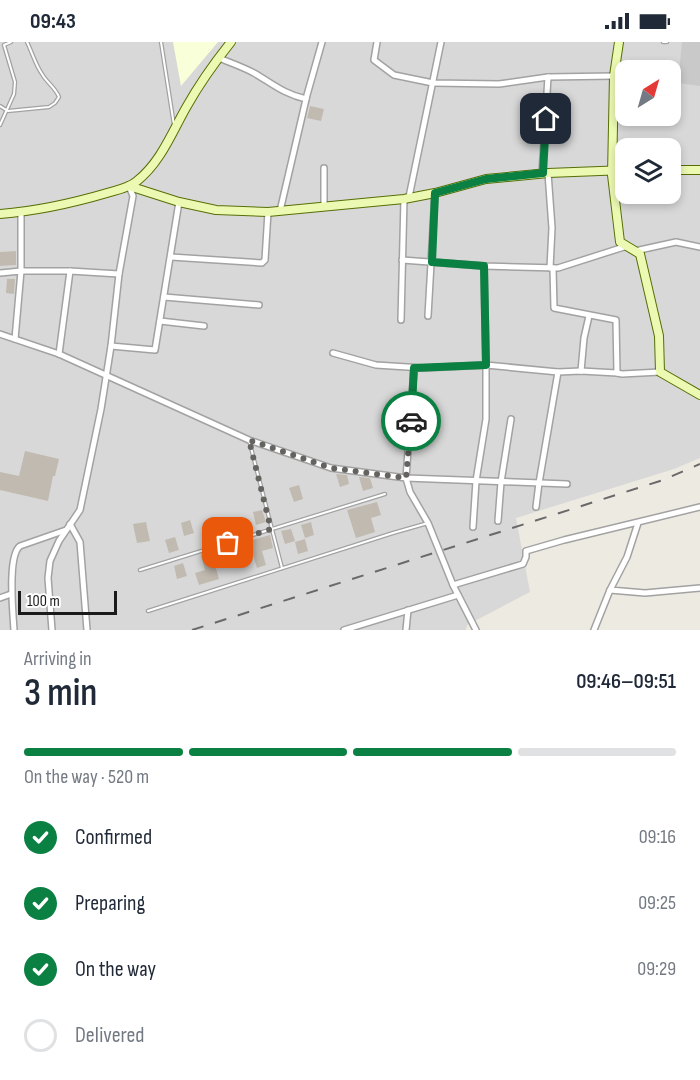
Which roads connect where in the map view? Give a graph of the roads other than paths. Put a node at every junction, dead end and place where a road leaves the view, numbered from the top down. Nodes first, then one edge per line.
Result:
1 (10, 42) edge
2 (27, 42) edge
3 (161, 42) edge
4 (231, 42) edge
5 (322, 42) edge
6 (377, 42) edge
7 (441, 42) edge
8 (619, 42) edge
9 (219, 58) junction
10 (614, 76) junction
11 (548, 77) junction
12 (434, 83) junction
13 (306, 99) junction
14 (0, 106) edge
15 (8, 111) junction
16 (0, 125) edge
17 (175, 129) junction
18 (324, 168) dead end
19 (681, 170) edge
20 (700, 170) edge
21 (612, 171) junction
22 (615, 171) edge
23 (545, 173) junction
24 (129, 186) junction
25 (435, 193) junction
26 (406, 198) junction
27 (179, 202) junction
28 (324, 207) junction
29 (280, 211) junction
30 (268, 212) junction
31 (21, 213) junction
32 (0, 214) edge
33 (627, 246) junction
34 (700, 247) edge
35 (635, 251) junction
36 (171, 257) junction
37 (402, 260) junction
38 (432, 262) junction
39 (484, 266) junction
40 (552, 268) junction
41 (21, 271) junction
42 (70, 271) junction
43 (0, 273) edge
44 (119, 274) junction
45 (164, 297) junction
46 (259, 305) dead end
47 (428, 316) dead end
48 (589, 316) junction
49 (401, 320) dead end
50 (160, 321) junction
51 (204, 326) dead end
52 (0, 334) edge
53 (15, 339) junction
54 (111, 346) junction
55 (333, 353) dead end
56 (59, 354) junction
57 (486, 365) junction
58 (414, 368) junction
59 (581, 371) junction
60 (558, 372) junction
61 (660, 372) junction
62 (617, 373) junction
63 (107, 376) junction
64 (700, 395) edge
65 (511, 419) dead end
66 (249, 440) junction
67 (406, 478) junction
68 (476, 481) junction
69 (501, 482) junction
70 (539, 483) junction
71 (567, 484) dead end
72 (385, 494) dead end
73 (536, 507) dead end
74 (700, 507) edge
75 (498, 521) dead end
76 (428, 523) junction
77 (638, 523) junction
78 (68, 527) junction
79 (473, 527) dead end
80 (271, 529) junction
81 (282, 569) junction
82 (140, 570) dead end
83 (453, 585) junction
84 (700, 588) edge
85 (610, 590) junction
86 (11, 594) junction
87 (458, 595) junction
88 (0, 597) edge
89 (408, 610) junction
90 (148, 611) dead end
91 (362, 627) edge
92 (14, 630) edge
93 (52, 630) edge
94 (87, 630) edge
95 (344, 630) edge
96 (406, 630) edge
97 (476, 630) edge
98 (594, 630) edge

1 - 15 lane
2 - 15 lane
3 - 17 lane
4 - 9 main road
5 - 13 street
6 - 12 street
7 - 12 street
8 - 10 main road
9 - 13 street
9 - 17 main road
10 - 11 street
10 - 21 main road
11 - 12 street
11 - 23 street
12 - 26 street
13 - 29 street
14 - 15 lane
15 - 16 lane
17 - 24 main road
18 - 28 street
19 - 20 main road
21 - 22 main road
21 - 23 main road
21 - 33 main road
23 - 25 main road
23 - 40 street
24 - 27 main road
24 - 31 main road
24 - 44 street
25 - 26 main road
25 - 38 street
26 - 28 main road
26 - 37 street
27 - 30 main road
27 - 36 street
28 - 29 main road
29 - 30 main road
30 - 36 street
31 - 32 main road
31 - 41 street
33 - 35 main road
33 - 40 street
34 - 35 street
35 - 61 main road
36 - 45 street
37 - 38 street
37 - 49 street
38 - 39 street
38 - 47 street
39 - 40 street
39 - 57 street
40 - 48 street
41 - 42 street
41 - 43 street
41 - 53 street
42 - 44 street
42 - 56 street
44 - 54 street
45 - 46 street
45 - 50 street
48 - 59 street
48 - 62 street
50 - 51 street
50 - 54 street
52 - 53 street
53 - 56 street
54 - 63 street
55 - 58 street
56 - 63 street
57 - 58 street
57 - 60 street
57 - 68 street
58 - 67 street
59 - 60 street
59 - 62 street
60 - 70 street
61 - 62 street
61 - 64 main road
63 - 66 street
63 - 78 street
65 - 69 street
66 - 67 street
66 - 80 lane
67 - 68 street
67 - 76 street
68 - 69 street
68 - 79 street
69 - 70 street
69 - 75 street
70 - 71 street
70 - 73 street
72 - 80 lane
74 - 77 street
76 - 81 lane
76 - 83 street
77 - 83 street
77 - 85 street
78 - 86 street
78 - 93 street
78 - 94 street
80 - 81 lane
80 - 82 lane
81 - 90 lane
83 - 87 street
84 - 85 street
85 - 98 street
86 - 88 street
86 - 92 street
87 - 89 street
87 - 97 street
89 - 91 street
89 - 96 street
91 - 95 street

